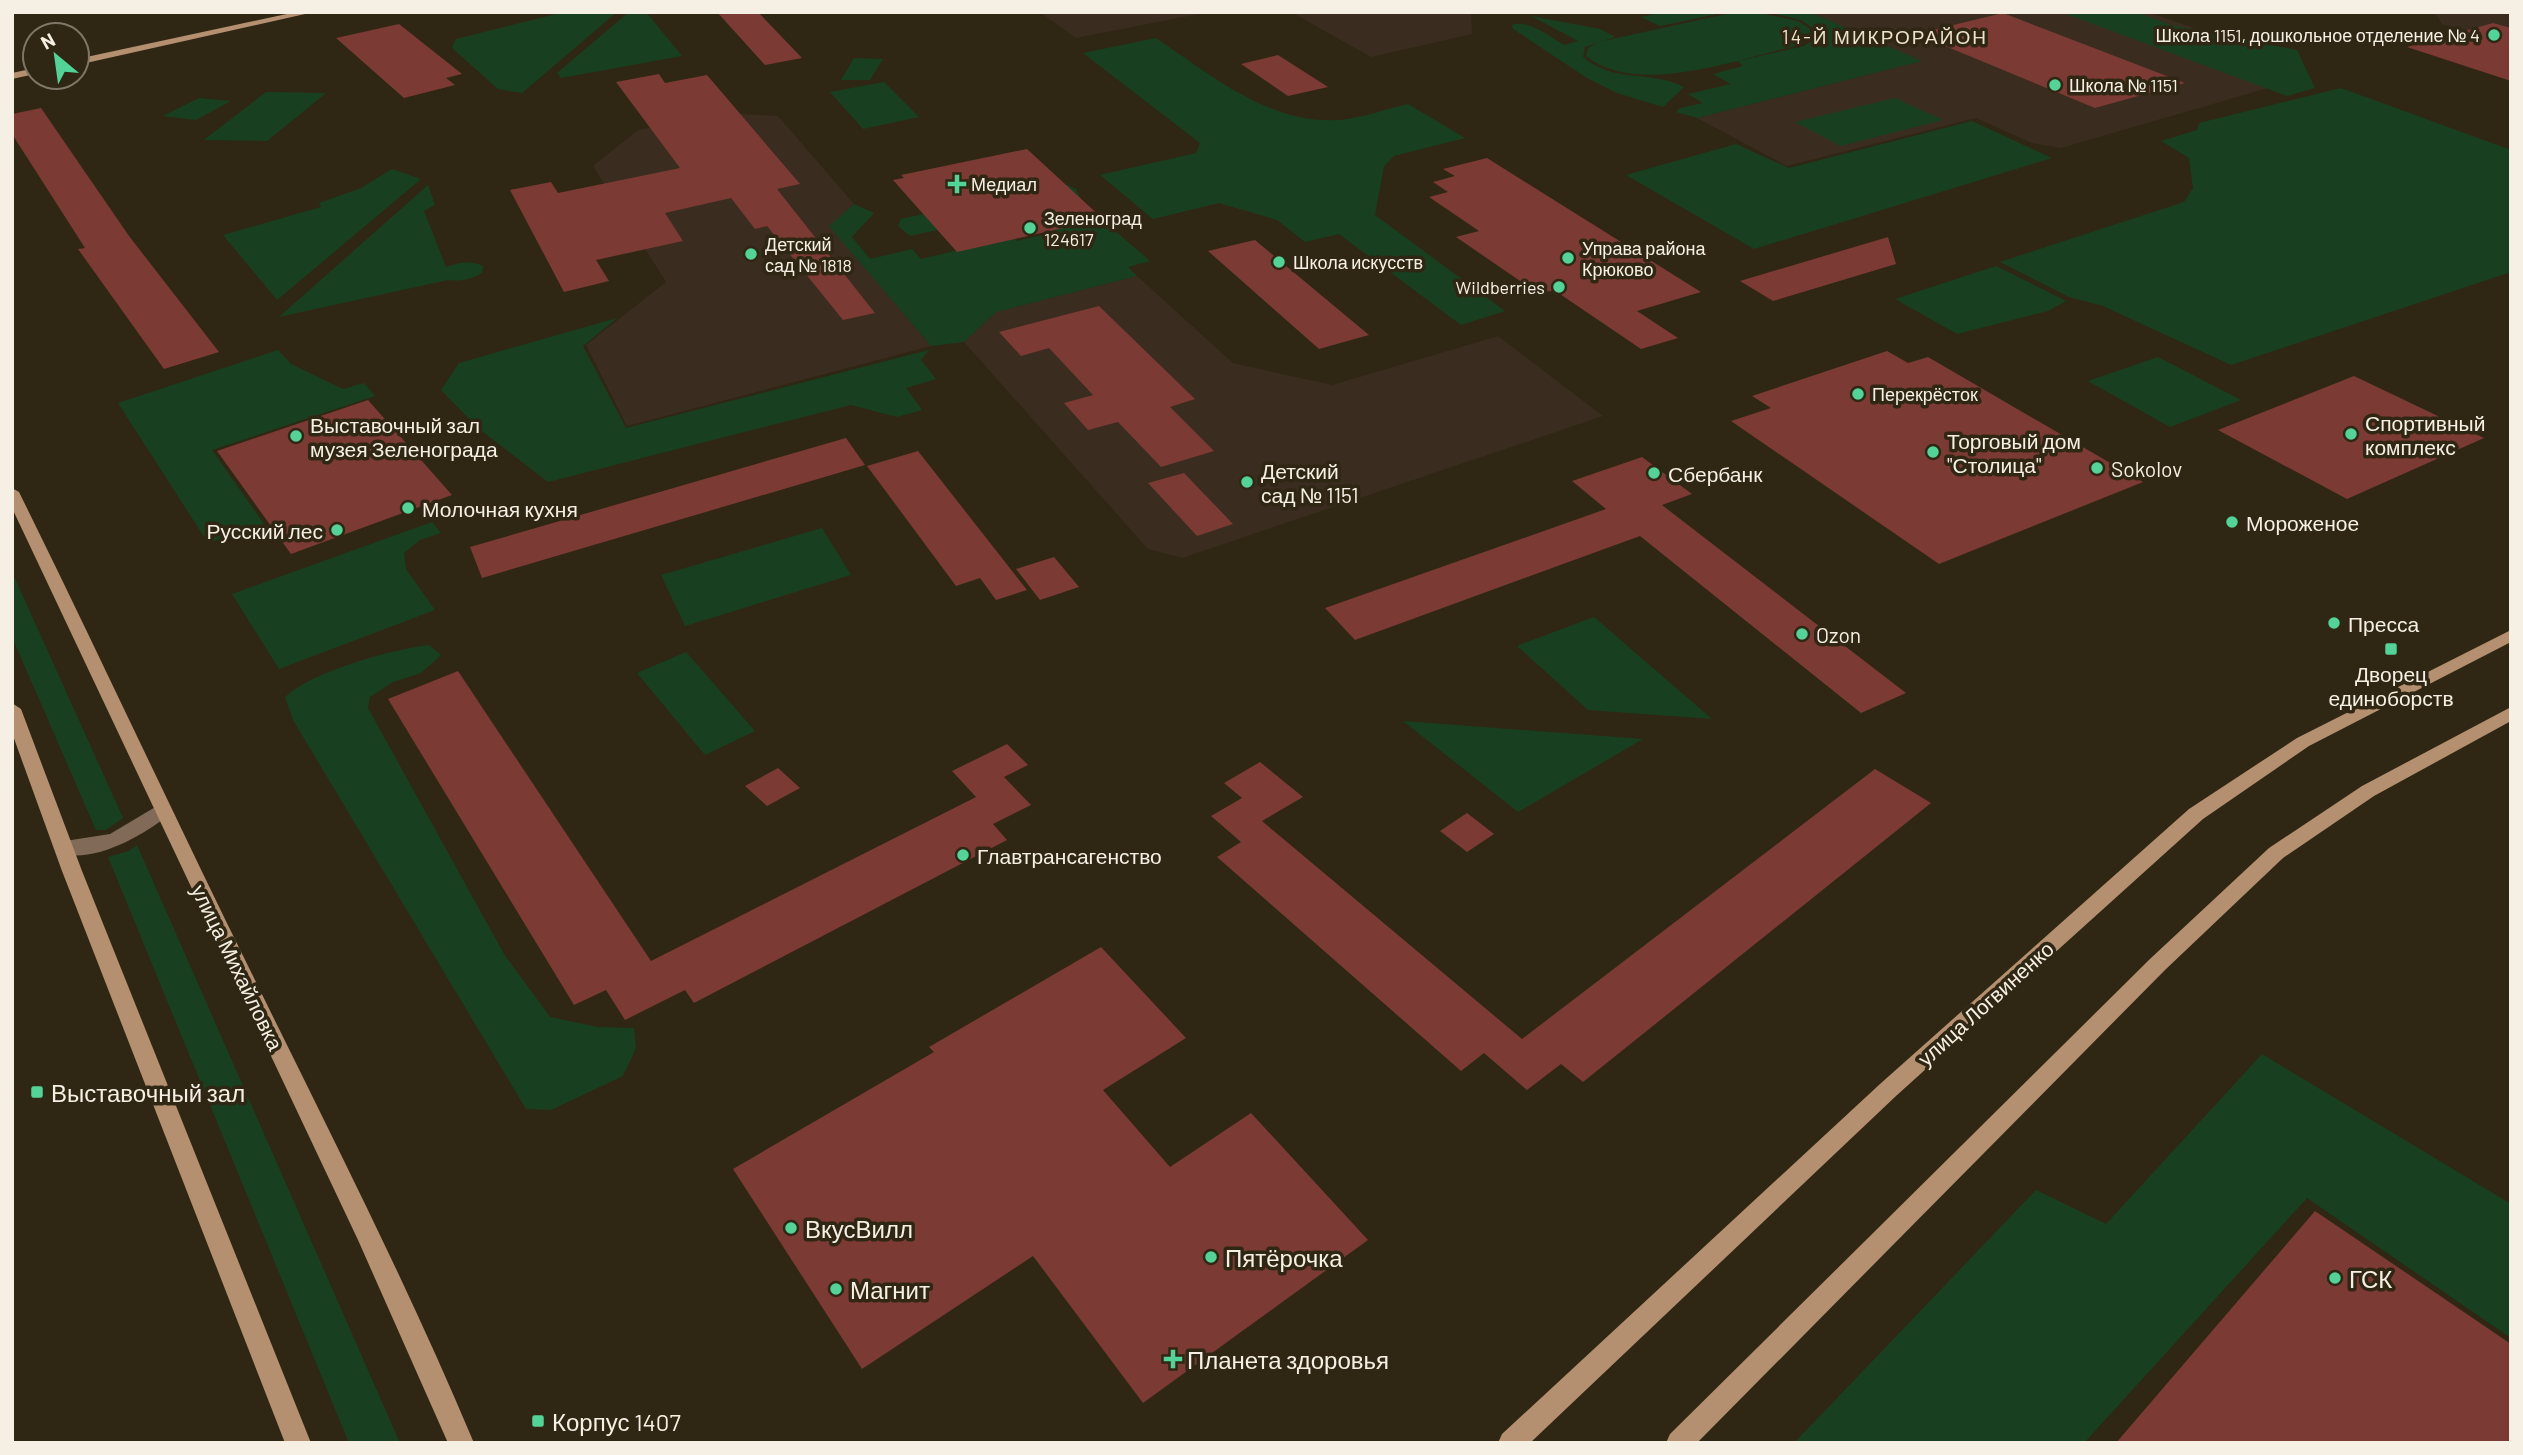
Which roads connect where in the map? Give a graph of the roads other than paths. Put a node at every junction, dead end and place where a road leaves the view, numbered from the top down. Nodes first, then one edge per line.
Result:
1 (275, 12) edge
2 (310, 12) edge
3 (91, 51) edge
4 (91, 59) edge
5 (14, 500) edge
6 (2511, 635) edge
7 (12, 709) edge
8 (2511, 713) edge
9 (162, 810) junction
10 (65, 848) junction
11 (298, 1443) edge
12 (461, 1443) edge
13 (1511, 1443) edge
14 (1679, 1443) edge

1 - 3 main road
2 - 4 main road
5 - 9 main road, улица Михайловка
6 - 13 main road, улица Логвиненко
7 - 10 main road
8 - 14 main road
9 - 10 street
9 - 12 main road, улица Михайловка
10 - 11 main road

